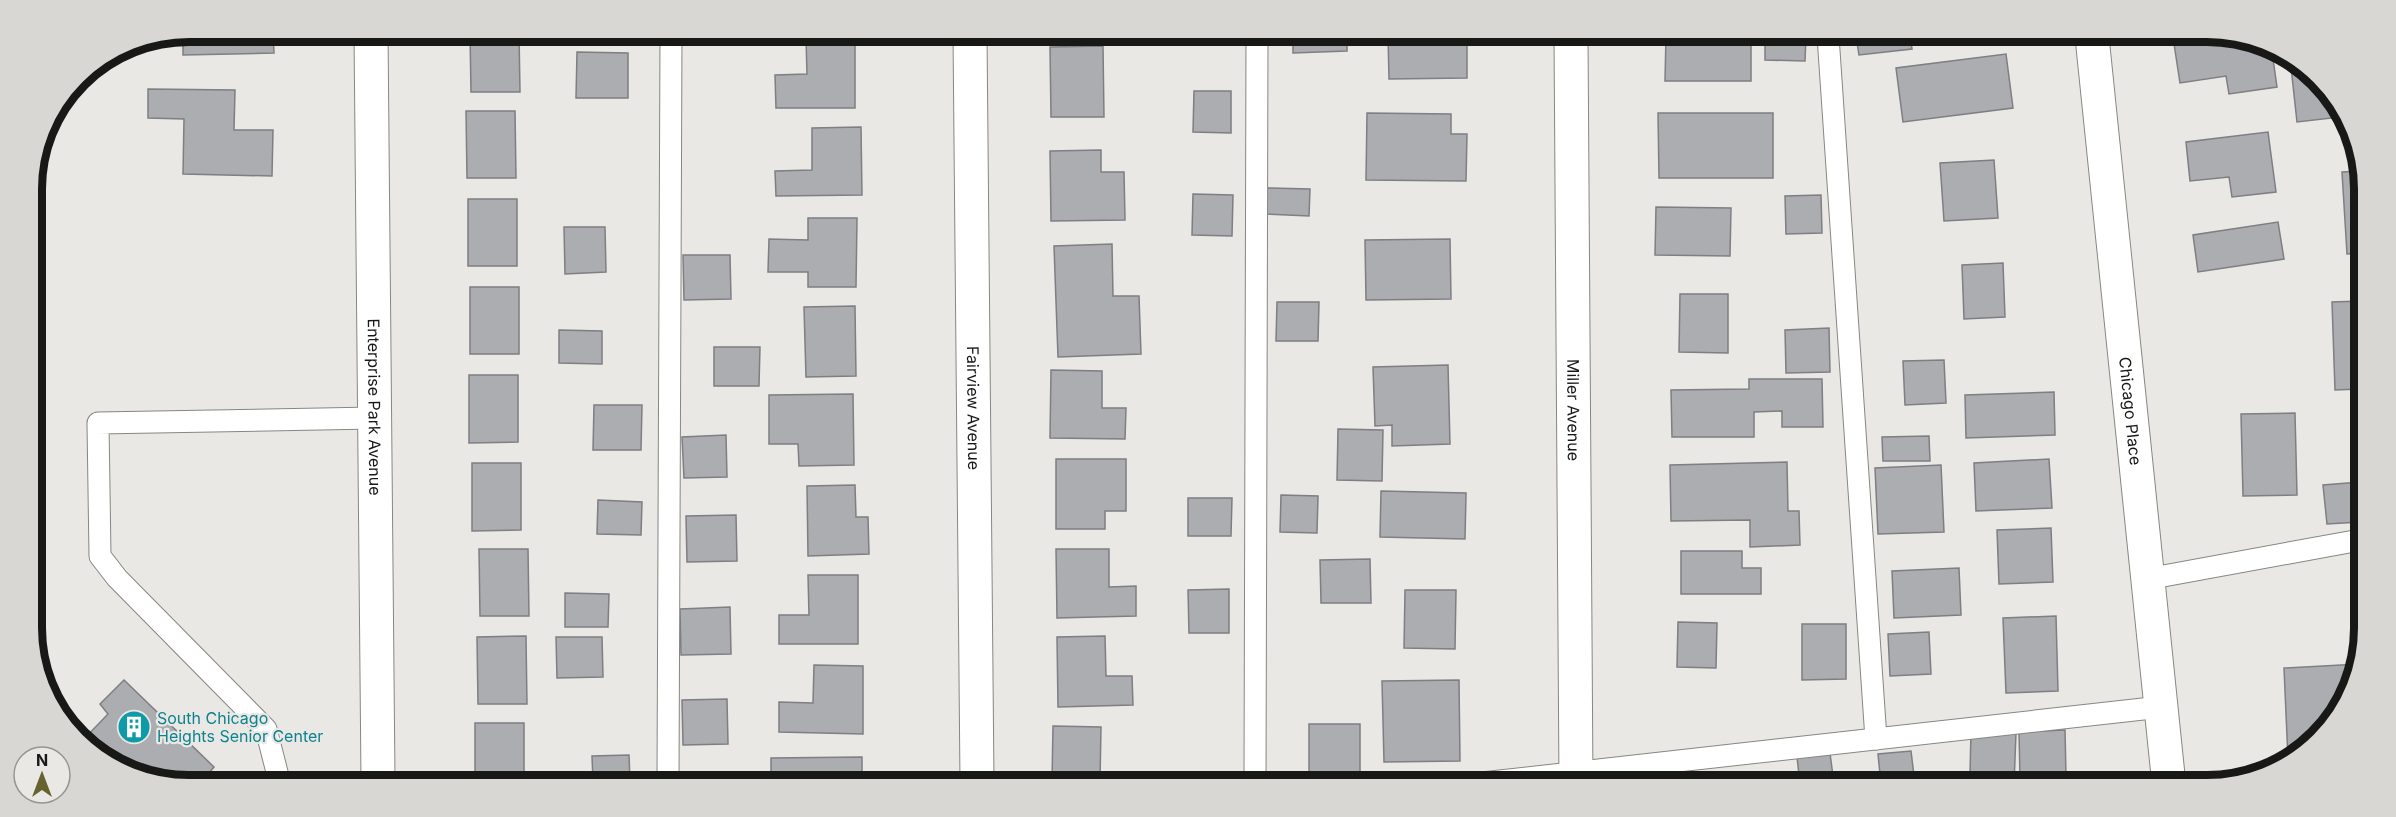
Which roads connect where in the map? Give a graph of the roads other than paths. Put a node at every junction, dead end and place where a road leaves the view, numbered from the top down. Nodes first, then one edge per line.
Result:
1 (371, 42) edge
2 (671, 42) edge
3 (970, 42) edge
4 (1257, 42) edge
5 (1571, 42) edge
6 (1828, 42) edge
7 (2093, 42) edge
8 (374, 418) junction
9 (2354, 541) edge
10 (2148, 579) junction
11 (2161, 707) junction
12 (1876, 739) junction
13 (278, 775) edge
14 (378, 775) edge
15 (668, 775) edge
16 (977, 775) edge
17 (1255, 775) edge
18 (1576, 775) edge
19 (1599, 775) edge
20 (2168, 775) edge

1 - 8 street, Enterprise Park Avenue
2 - 15 lane
3 - 16 street, Fairview Avenue
4 - 17 lane
5 - 18 street, Miller Avenue
6 - 12 lane
7 - 10 street, Chicago Place
8 - 13 lane
8 - 14 street, Enterprise Park Avenue
9 - 10 lane
10 - 11 street, Chicago Place
11 - 12 lane
11 - 20 street, Chicago Place
12 - 19 lane

